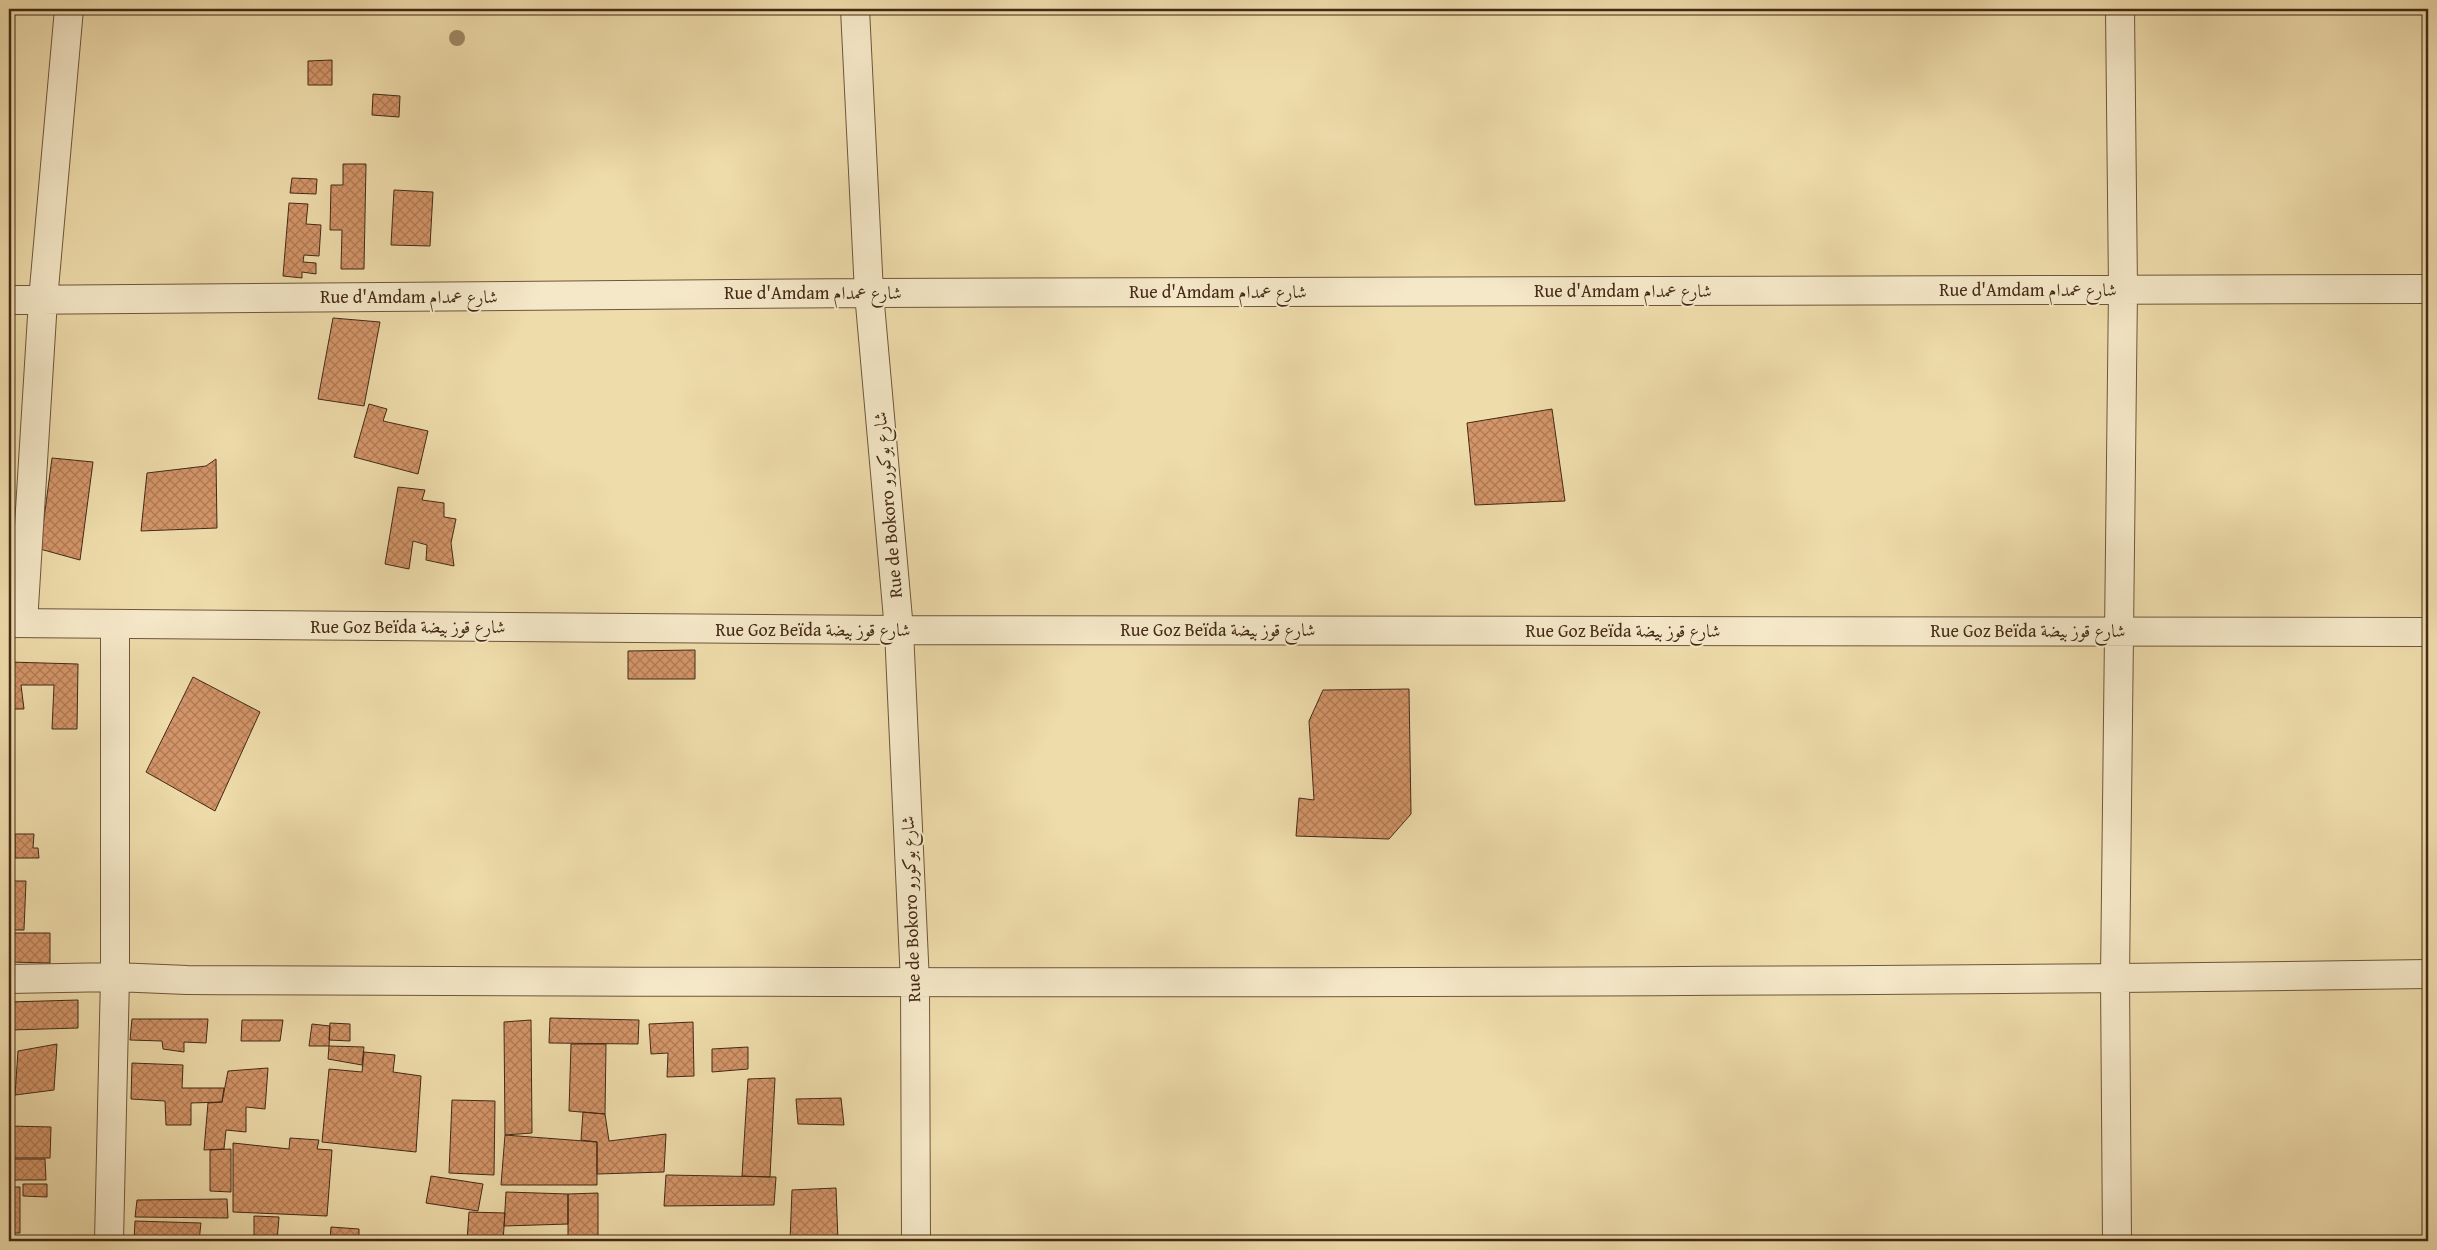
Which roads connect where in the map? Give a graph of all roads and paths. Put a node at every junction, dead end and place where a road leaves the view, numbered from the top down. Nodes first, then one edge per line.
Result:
1 (69, 9) edge
2 (855, 9) edge
3 (2120, 9) edge
4 (2124, 289) junction
5 (2428, 289) edge
6 (869, 293) junction
7 (9, 300) edge
8 (43, 300) junction
9 (16, 623) edge
10 (115, 625) junction
11 (899, 630) junction
12 (2120, 631) junction
13 (2428, 632) edge
14 (2428, 974) edge
15 (115, 977) junction
16 (2115, 978) junction
17 (9, 979) edge
18 (915, 983) junction
19 (109, 1241) edge
20 (916, 1241) edge
21 (2117, 1241) edge

1 - 8 street
2 - 6 street, Rue de Bokoro شارع بوكورو
3 - 4 street
4 - 5 street, Rue d'Amdam شارع عمدام
4 - 6 street, Rue d'Amdam شارع عمدام
4 - 12 street
6 - 8 street, Rue d'Amdam شارع عمدام
6 - 11 street, Rue de Bokoro شارع بوكورو
7 - 8 street, Rue d'Amdam شارع عمدام
8 - 9 street
9 - 10 street, Rue Goz Beïda شارع قوز بيضة
10 - 11 street, Rue Goz Beïda شارع قوز بيضة
10 - 15 street
11 - 12 street, Rue Goz Beïda شارع قوز بيضة
11 - 18 street, Rue de Bokoro شارع بوكورو
12 - 13 street, Rue Goz Beïda شارع قوز بيضة
12 - 16 street
14 - 16 street
15 - 17 street
15 - 18 street
15 - 19 street
16 - 18 street
16 - 21 street
18 - 20 street, Rue de Bokoro شارع بوكورو

